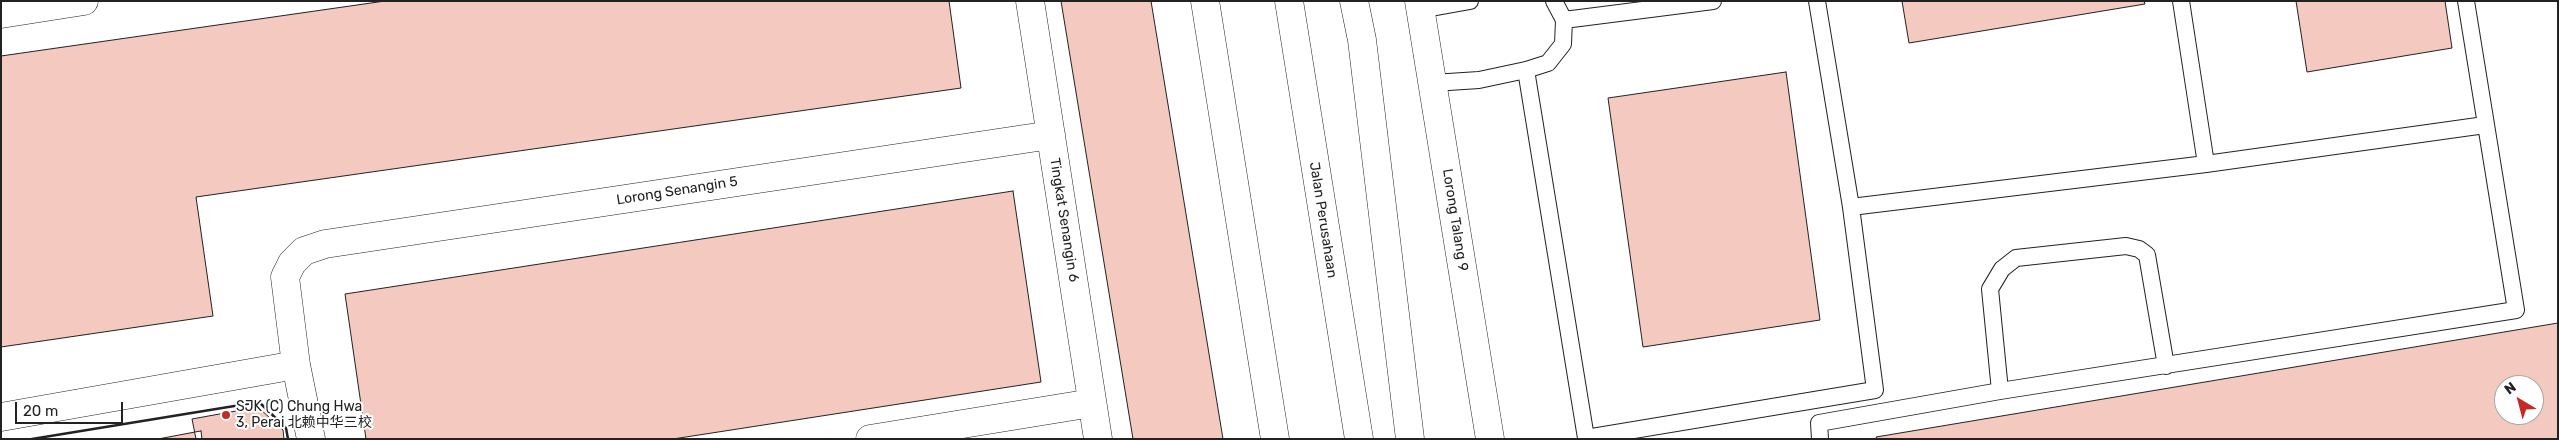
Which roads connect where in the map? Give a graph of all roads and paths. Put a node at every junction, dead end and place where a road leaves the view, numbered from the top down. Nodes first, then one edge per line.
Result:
1 (84, 1) edge
2 (1030, 1) edge
3 (1205, 1) edge
4 (1289, 1) edge
5 (1354, 1) edge
6 (1470, 1) edge
7 (1554, 1) edge
8 (1713, 1) edge
9 (1817, 1) edge
10 (2181, 1) edge
11 (2466, 1) edge
12 (58, 3) edge
13 (1420, 6) edge
14 (1, 14) edge
15 (1564, 20) junction
16 (1526, 70) junction
17 (1433, 83) junction
18 (2485, 125) junction
19 (1052, 135) junction
20 (2206, 164) junction
21 (1851, 207) junction
22 (296, 365) junction
23 (2166, 366) junction
24 (2000, 391) junction
25 (1092, 403) junction
26 (1, 417) edge
27 (311, 439) edge
28 (870, 439) edge
29 (1098, 439) edge
30 (1275, 439) edge
31 (1359, 439) edge
32 (1410, 439) edge
33 (1490, 439) edge
34 (1820, 439) edge

1 - 12 main road
2 - 19 main road, Tingkat Senangin 6
3 - 30 main road
4 - 31 main road, Jalan Perusahaan
5 - 32 main road
6 - 13 lane
7 - 15 lane
8 - 15 lane
9 - 21 lane
10 - 20 lane
11 - 18 lane
12 - 14 main road
13 - 17 main road, Lorong Talang 9
15 - 16 lane
16 - 17 lane
16 - 21 lane
17 - 33 main road, Lorong Talang 9
18 - 20 lane
18 - 23 lane
19 - 22 main road, Lorong Senangin 5
19 - 25 main road, Tingkat Senangin 6
20 - 21 lane
22 - 26 main road
22 - 27 main road
23 - 24 lane
23 - 24 lane
24 - 34 lane
25 - 28 main road
25 - 29 main road, Tingkat Senangin 6

